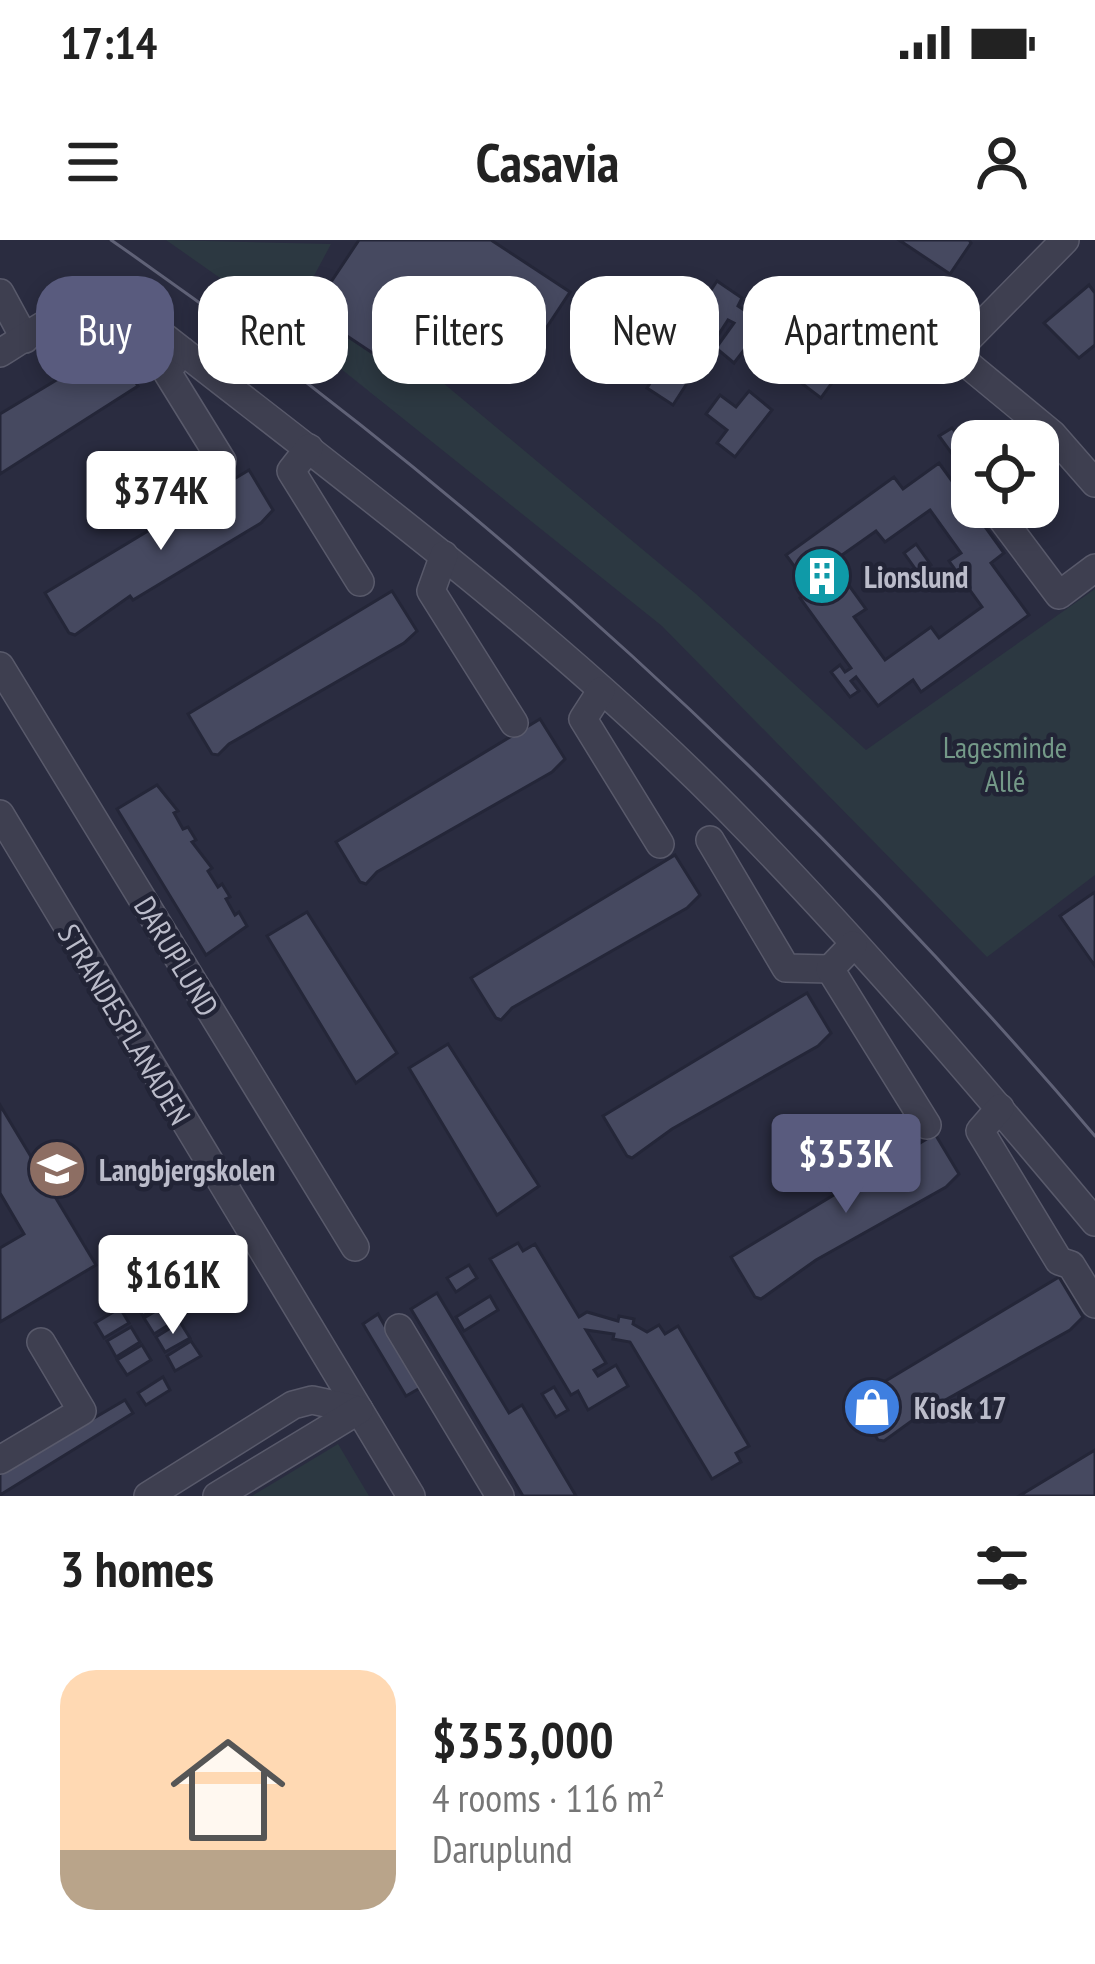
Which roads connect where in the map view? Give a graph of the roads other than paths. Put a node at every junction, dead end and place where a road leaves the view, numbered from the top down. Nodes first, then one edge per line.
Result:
1 (1065, 240) edge
2 (0, 293) edge
3 (25, 339) junction
4 (182, 351) junction
5 (0, 353) edge
6 (309, 448) junction
7 (222, 461) dead end
8 (1095, 483) edge
9 (1009, 528) edge
10 (444, 555) junction
11 (1095, 568) edge
12 (360, 582) dead end
13 (0, 666) edge
14 (601, 692) junction
15 (514, 723) dead end
16 (0, 814) edge
17 (710, 840) dead end
18 (660, 844) dead end
19 (853, 946) junction
20 (830, 969) junction
21 (1000, 1108) junction
22 (927, 1124) dead end
23 (1095, 1222) edge
24 (355, 1246) dead end
25 (288, 1295) junction
26 (1095, 1304) edge
27 (399, 1328) dead end
28 (40, 1342) dead end
29 (312, 1400) junction
30 (359, 1410) junction
31 (0, 1460) edge
32 (148, 1496) edge
33 (217, 1496) edge
34 (411, 1496) edge
35 (500, 1496) edge

1 - 8 street
2 - 3 street
3 - 4 street
3 - 5 street
4 - 6 street
4 - 7 street
6 - 10 street
6 - 12 street
9 - 11 street
10 - 14 street
10 - 15 street
13 - 24 street, DARUPLUND
14 - 18 street
14 - 19 street
16 - 25 street, STRANDESPLANADEN
17 - 20 street
19 - 20 street
19 - 21 street
20 - 22 street
21 - 23 street
21 - 26 street
25 - 29 street, STRANDESPLANADEN
25 - 30 street, STRANDESPLANADEN
27 - 35 street
28 - 31 street
29 - 30 street
29 - 32 street
30 - 33 street
30 - 34 street, STRANDESPLANADEN

